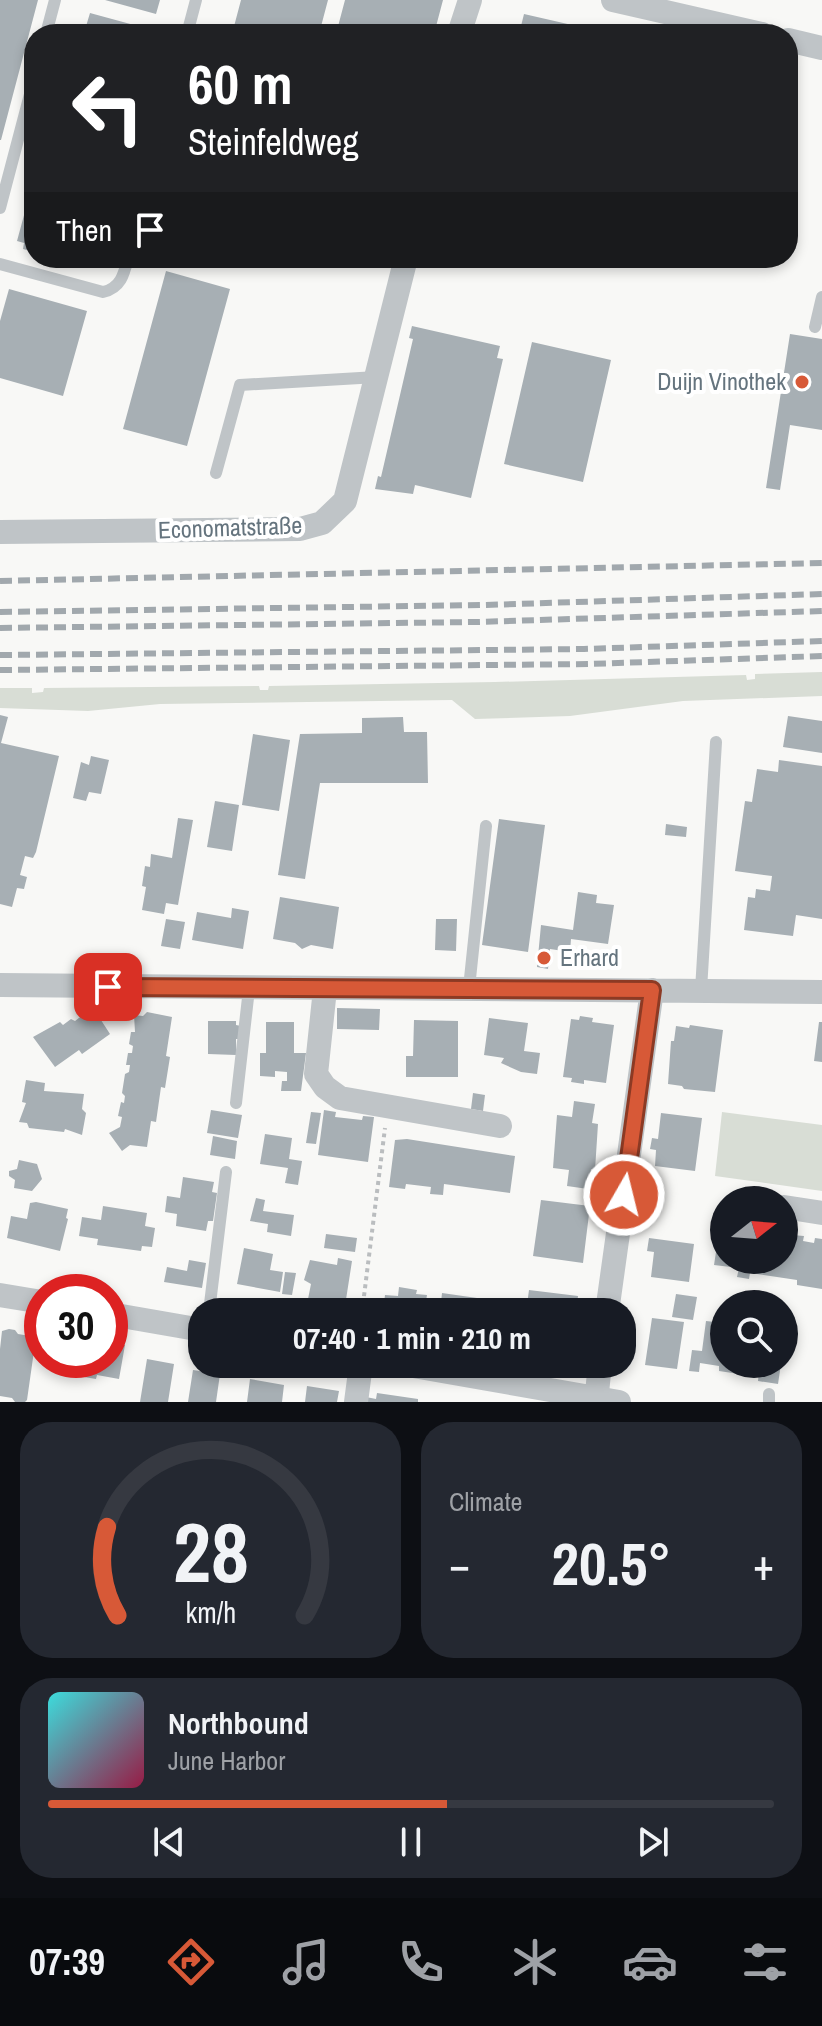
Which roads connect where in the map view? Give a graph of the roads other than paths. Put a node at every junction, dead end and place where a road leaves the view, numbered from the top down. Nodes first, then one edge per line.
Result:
1 (55, 0) edge
2 (196, 0) edge
3 (470, 0) edge
4 (613, 0) edge
5 (49, 24) edge
6 (190, 24) edge
7 (462, 24) edge
8 (718, 24) edge
9 (798, 42) edge
10 (822, 48) edge
11 (24, 117) edge
12 (0, 208) edge
13 (0, 264) edge
14 (126, 268) edge
15 (404, 268) edge
16 (822, 297) edge
17 (815, 327) dead end
18 (377, 377) junction
19 (216, 473) dead end
20 (0, 532) edge
21 (716, 742) dead end
22 (486, 826) dead end
23 (469, 988) junction
24 (249, 989) junction
25 (325, 989) junction
26 (1, 990) edge
27 (652, 990) junction
28 (701, 990) junction
29 (822, 992) edge
30 (236, 1103) dead end
31 (500, 1126) dead end
32 (226, 1172) dead end
33 (798, 1209) edge
34 (822, 1213) edge
35 (0, 1295) edge
36 (211, 1298) edge
37 (609, 1298) edge
38 (24, 1299) edge
39 (128, 1317) edge
40 (188, 1328) edge
41 (359, 1378) edge
42 (478, 1378) edge
43 (602, 1378) edge
44 (604, 1401) edge
45 (356, 1402) edge

1 - 5 lane
2 - 6 lane
3 - 7 street
4 - 8 street
9 - 10 street
11 - 12 lane
13 - 14 lane
15 - 18 street, Economatstraße
16 - 17 lane
18 - 19 lane
18 - 20 street, Economatstraße
21 - 28 lane
22 - 23 lane
23 - 25 street
23 - 27 street
24 - 25 street
24 - 26 street
24 - 30 lane
25 - 31 street
27 - 28 street
27 - 37 street
28 - 29 street
32 - 36 lane
33 - 34 street
35 - 38 street
39 - 40 street
41 - 45 street
42 - 44 street
43 - 44 street

